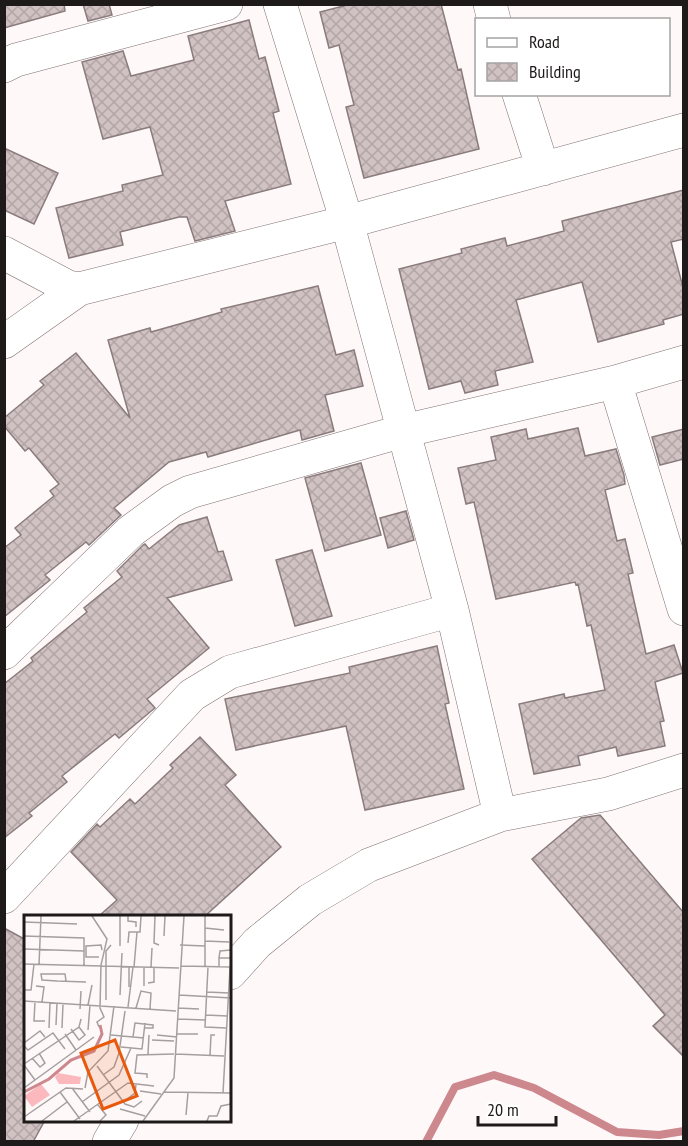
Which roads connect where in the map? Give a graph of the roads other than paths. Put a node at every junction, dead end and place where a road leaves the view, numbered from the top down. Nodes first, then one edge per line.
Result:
1 (226, 4) edge
2 (280, 4) edge
3 (4, 66) edge
4 (520, 96) edge
5 (684, 130) edge
6 (543, 169) junction
7 (347, 222) junction
8 (4, 253) edge
9 (79, 289) junction
10 (4, 342) edge
11 (684, 362) edge
12 (615, 382) junction
13 (403, 431) junction
14 (675, 546) edge
15 (452, 609) junction
16 (684, 609) edge
17 (4, 653) edge
18 (684, 770) edge
19 (500, 815) junction
20 (6, 892) edge
21 (231, 972) edge
22 (121, 1122) edge
23 (109, 1142) edge

1 - 3 street
2 - 7 street
4 - 6 street
5 - 6 street
6 - 7 street
7 - 9 street
7 - 13 street
8 - 9 street
9 - 10 street
11 - 12 street
12 - 13 street
12 - 14 street
13 - 15 street
13 - 17 street
14 - 16 street
15 - 19 street
15 - 20 street
18 - 19 street
19 - 21 street
22 - 23 street

